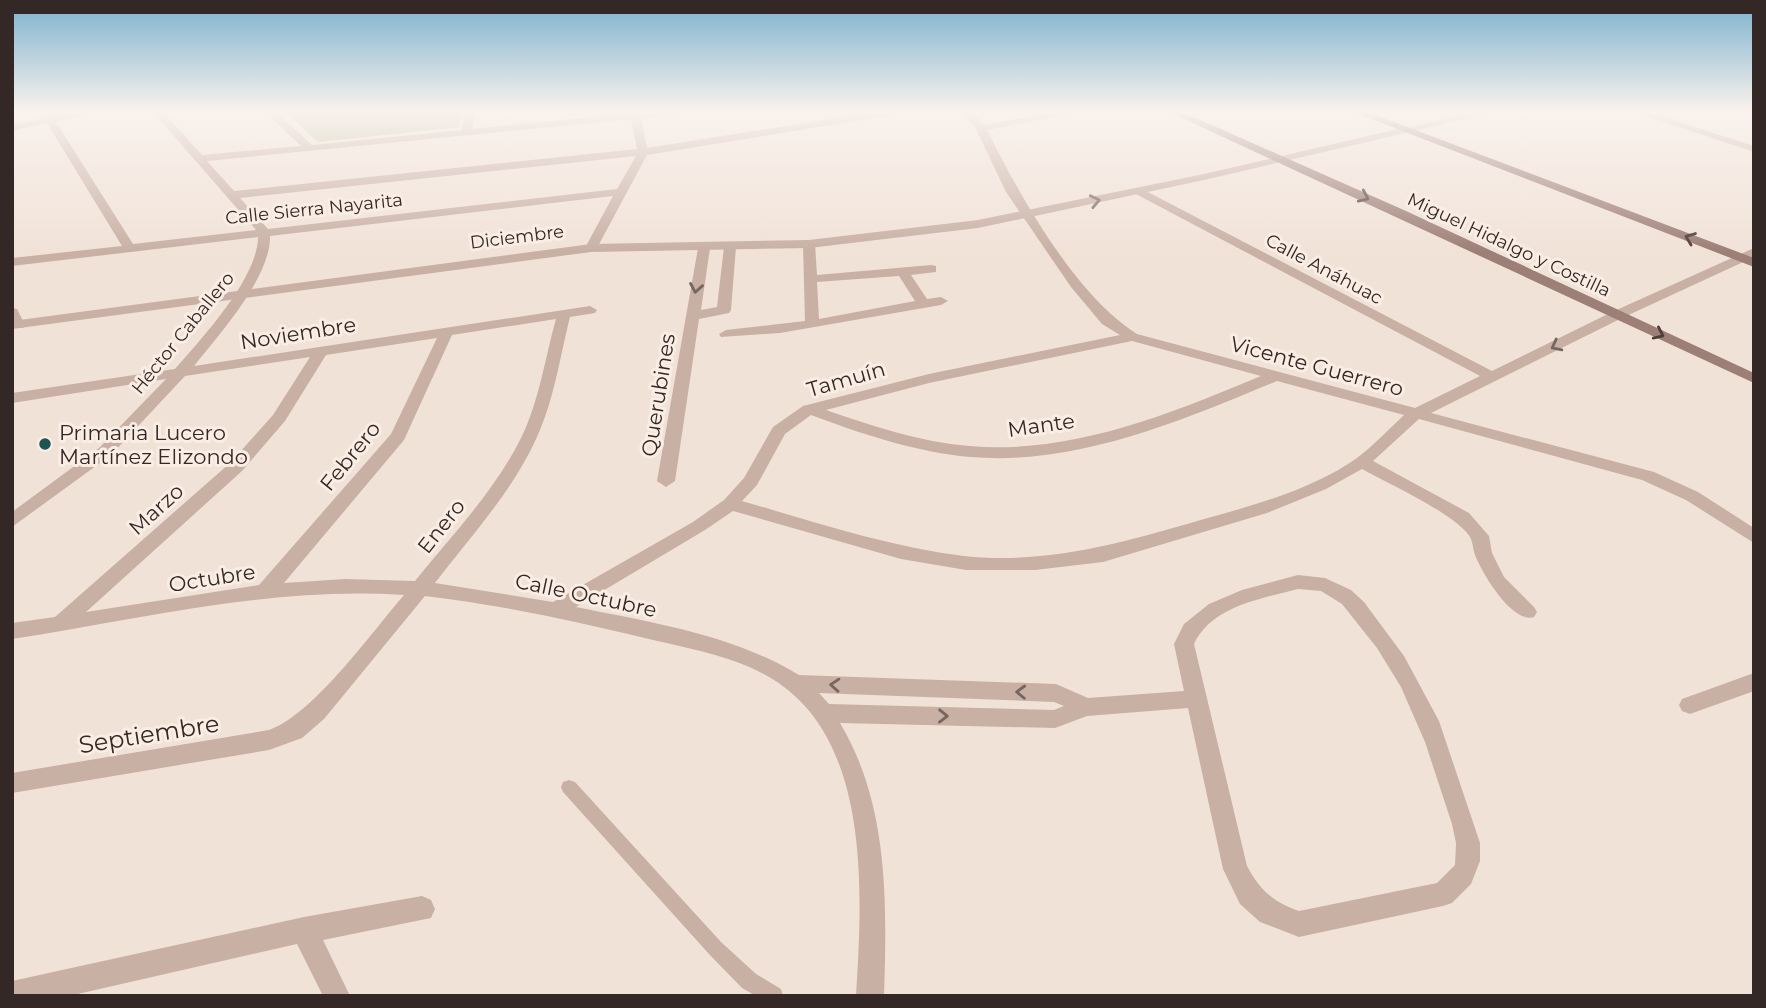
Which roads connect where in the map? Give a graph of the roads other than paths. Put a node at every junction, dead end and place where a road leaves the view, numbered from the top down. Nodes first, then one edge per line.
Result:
1 (77, 158) edge
2 (209, 158) edge
3 (585, 158) edge
4 (640, 158) edge
5 (996, 158) edge
6 (1283, 158) edge
7 (1481, 158) edge
8 (199, 159) joint
9 (1279, 159) junction
10 (1138, 191) junction
11 (620, 192) junction
12 (231, 195) junction
13 (1028, 215) junction
14 (264, 232) junction
15 (809, 244) junction
16 (128, 246) junction
17 (730, 247) junction
18 (591, 248) junction
19 (704, 248) junction
20 (1750, 258) edge
21 (12, 261) edge
22 (932, 269) dead end
23 (903, 272) junction
24 (810, 279) junction
25 (244, 294) junction
26 (941, 301) dead end
27 (923, 304) junction
28 (590, 310) dead end
29 (564, 314) junction
30 (1617, 314) junction
31 (691, 316) junction
32 (14, 321) edge
33 (812, 323) junction
34 (446, 332) junction
35 (726, 334) dead end
36 (1132, 337) junction
37 (322, 349) junction
38 (176, 374) junction
39 (1275, 376) junction
40 (1493, 377) junction
41 (1754, 379) edge
42 (12, 398) edge
43 (809, 410) junction
44 (1415, 415) junction
45 (1362, 462) junction
46 (666, 481) dead end
47 (730, 504) junction
48 (12, 521) edge
49 (1754, 537) edge
50 (420, 589) junction
51 (264, 593) junction
52 (557, 609) junction
53 (1527, 612) dead end
54 (59, 625) junction
55 (12, 631) edge
56 (795, 682) junction
57 (1754, 682) edge
58 (1195, 699) junction
59 (1690, 705) dead end
60 (1086, 707) junction
61 (824, 713) junction
62 (294, 731) joint
63 (12, 783) edge
64 (569, 787) dead end
65 (422, 909) dead end
66 (304, 930) junction
67 (12, 995) edge
68 (337, 996) edge
69 (774, 996) edge
70 (870, 996) edge

1 - 16 street
2 - 8 street
3 - 12 street
4 - 11 street
5 - 13 street, Vicente Guerrero
6 - 9 street, Diciembre
20 -> 7 main road
8 - 12 street
9 - 10 street, Diciembre
9 -> 30 main road, Miguel Hidalgo y Costilla
13 -> 10 street, Diciembre
10 - 40 street, Calle Anáhuac
11 - 14 street, Calle Sierra Nayarita
11 - 18 street
12 - 14 street
13 - 15 street, Diciembre
13 - 36 street, Vicente Guerrero
14 - 16 street, Calle Sierra Nayarita
14 - 25 street, Héctor Caballero
15 - 17 street, Diciembre
15 - 24 street
16 - 21 street, Calle Sierra Nayarita
17 - 19 street, Diciembre
17 - 31 street, Querubines
18 - 19 street, Diciembre
18 - 25 street, Diciembre
19 -> 31 street, Querubines
20 - 30 street
22 - 23 street
23 - 24 street
23 - 27 street
24 - 33 street
25 - 32 street, Diciembre
25 - 38 street, Héctor Caballero
26 - 27 street
27 - 33 street
28 - 29 street, Noviembre
29 - 34 street, Noviembre
29 - 50 street, Enero
30 -> 40 street
30 -> 41 main road, Miguel Hidalgo y Costilla
31 - 46 street, Querubines
33 - 35 street
34 - 37 street, Noviembre
34 - 51 street, Febrero
36 - 39 street, Vicente Guerrero
36 - 43 street, Tamuín
37 - 38 street, Noviembre
37 - 54 street, Marzo
38 - 42 street, Noviembre
38 - 48 street, Héctor Caballero
39 - 43 street, Mante
39 - 44 street, Vicente Guerrero
40 - 44 street
43 - 47 street, Tamuín
44 - 45 street
44 - 49 street, Vicente Guerrero
45 - 47 street
45 - 53 street
47 - 52 street, Tamuín
50 - 51 street, Octubre
50 - 52 street, Calle Octubre
50 - 62 street, Enero
51 - 54 street, Octubre
52 - 56 street, Calle Octubre
54 - 55 street, Octubre
60 -> 56 street
56 - 61 street
57 - 59 street
58 - 58 street
58 - 60 street
61 -> 60 street
61 - 70 street
62 - 63 street, Septiembre
64 - 69 lane
65 - 66 street
66 - 67 street
66 - 68 street

